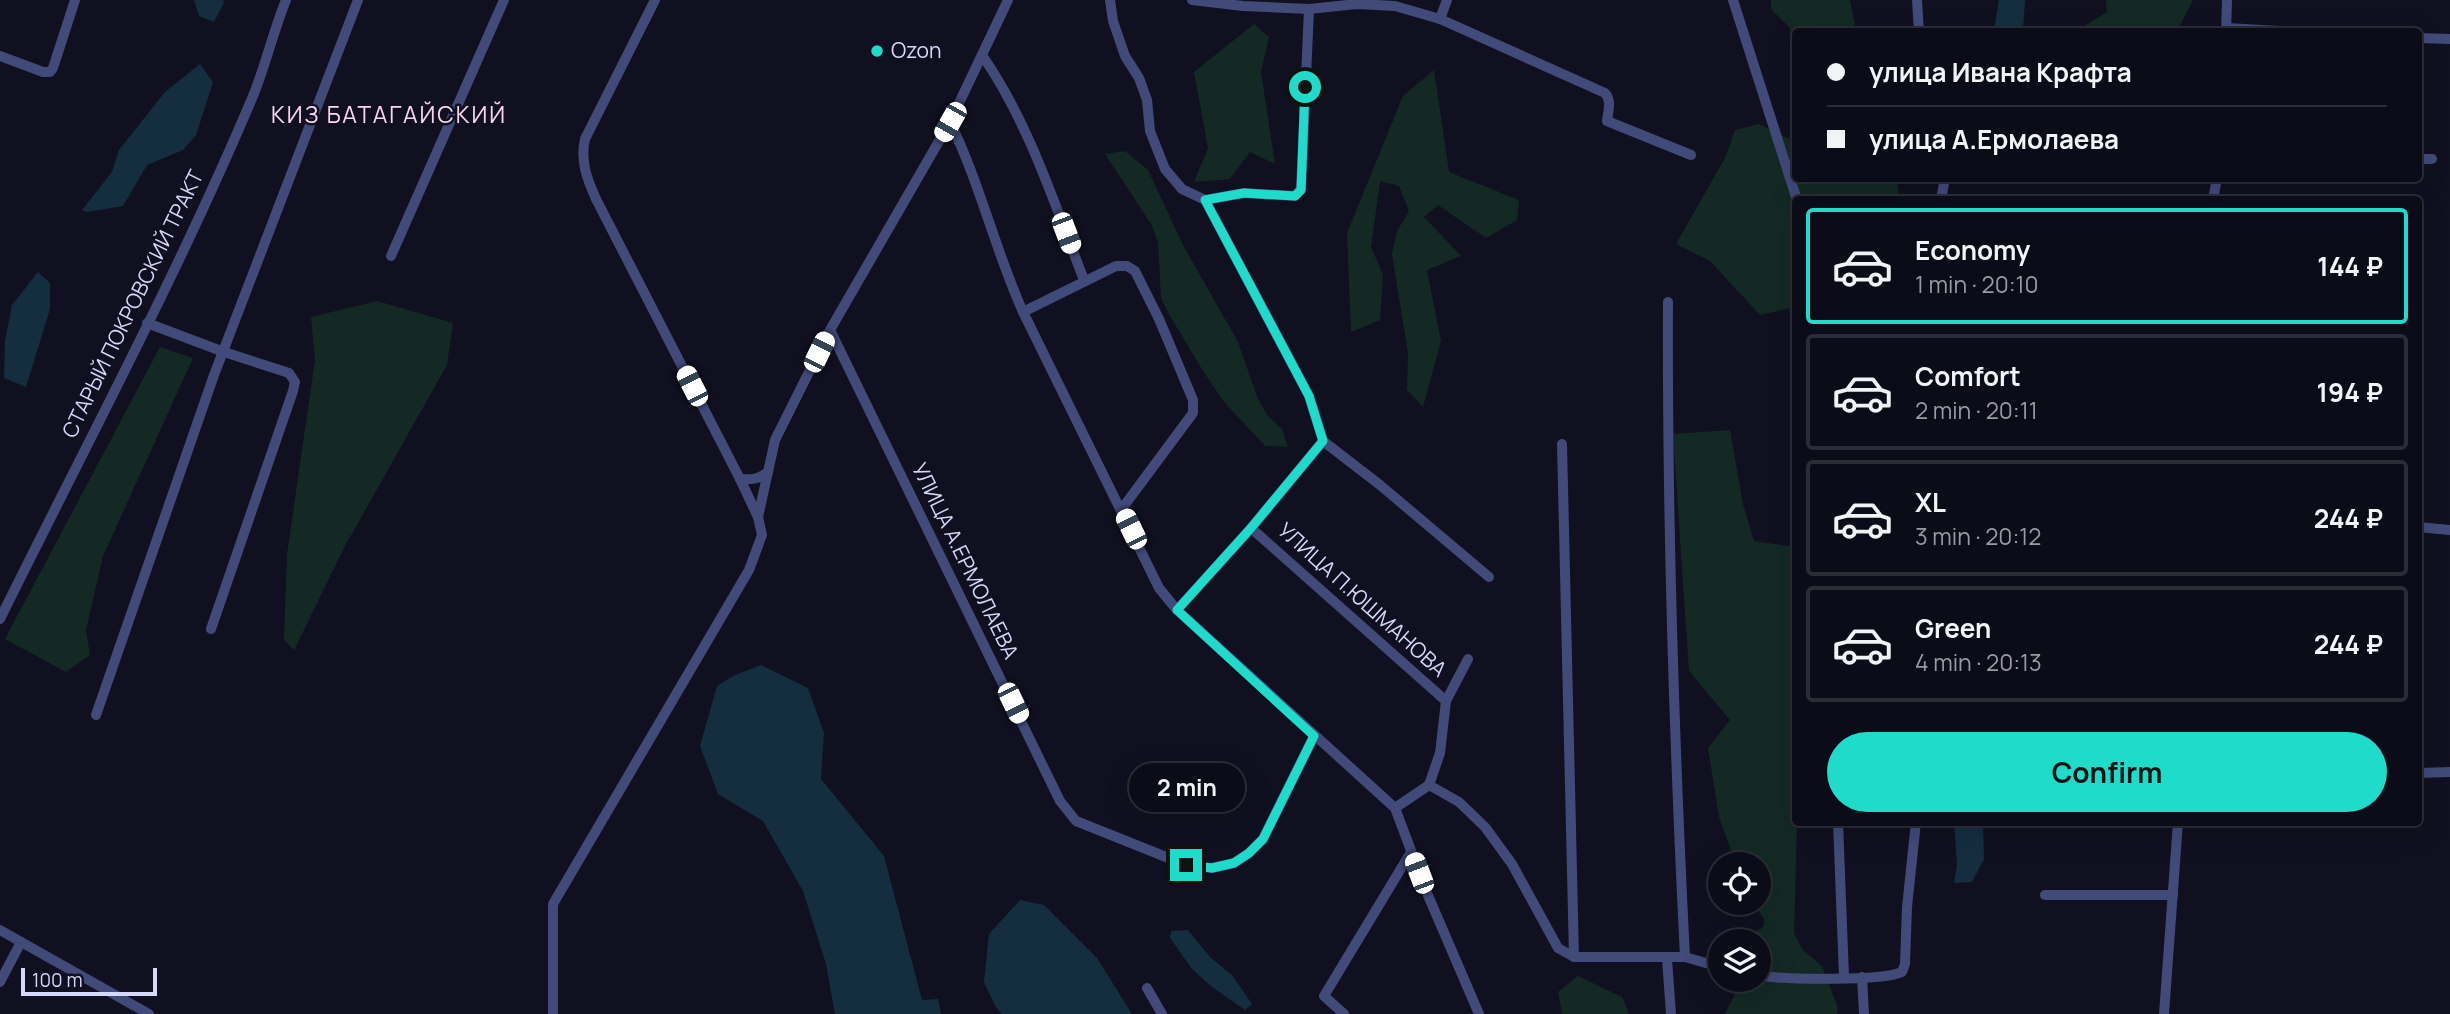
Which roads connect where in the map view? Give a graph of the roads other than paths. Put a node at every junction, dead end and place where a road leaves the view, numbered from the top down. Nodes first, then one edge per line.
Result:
1 (75, 0) edge
2 (286, 0) edge
3 (358, 0) edge
4 (504, 0) edge
5 (655, 0) edge
6 (1009, 0) edge
7 (1110, 0) edge
8 (1192, 0) edge
9 (1447, 0) edge
10 (1733, 0) edge
11 (1917, 0) edge
12 (2227, 0) edge
13 (1309, 9) junction
14 (1440, 19) junction
15 (1919, 28) edge
16 (2226, 28) edge
17 (2422, 38) edge
18 (2450, 39) edge
19 (982, 55) junction
20 (0, 56) edge
21 (950, 122) junction
22 (1691, 155) dead end
23 (2422, 159) edge
24 (2432, 159) dead end
25 (1796, 196) edge
26 (1205, 200) junction
27 (391, 256) dead end
28 (1084, 280) junction
29 (1668, 302) dead end
30 (1023, 312) junction
31 (147, 323) junction
32 (830, 330) junction
33 (224, 352) junction
34 (1323, 441) junction
35 (1562, 444) dead end
36 (768, 472) junction
37 (740, 479) junction
38 (1121, 510) junction
39 (758, 517) junction
40 (2422, 527) edge
41 (1251, 528) junction
42 (2450, 530) edge
43 (1489, 576) dead end
44 (1177, 610) junction
45 (0, 618) edge
46 (211, 629) dead end
47 (1468, 659) dead end
48 (1446, 701) junction
49 (96, 715) dead end
50 (1314, 736) junction
51 (2450, 772) edge
52 (2422, 773) edge
53 (1429, 785) junction
54 (1395, 808) junction
55 (1838, 826) edge
56 (1916, 826) edge
57 (2178, 826) edge
58 (1411, 852) junction
59 (2045, 895) dead end
60 (2173, 895) junction
61 (0, 930) edge
62 (21, 942) junction
63 (1574, 957) junction
64 (1685, 957) junction
65 (1667, 959) junction
66 (1708, 964) edge
67 (1771, 976) edge
68 (1844, 977) junction
69 (1862, 977) junction
70 (0, 982) edge
71 (1147, 988) dead end
72 (149, 1014) edge
73 (553, 1014) edge
74 (1163, 1014) edge
75 (1343, 1014) edge
76 (1479, 1014) edge
77 (1671, 1014) edge
78 (1864, 1014) edge
79 (2164, 1014) edge

1 - 20 street
2 - 31 street, СТАРЫЙ ПОКРОВСКИЙ ТРАКТ
3 - 33 street
4 - 27 street
5 - 37 street
6 - 19 street
7 - 26 street
8 - 13 street
9 - 14 street
10 - 25 street
11 - 15 street
12 - 16 street
13 - 14 street
13 - 26 street
14 - 22 street
17 - 18 street
19 - 21 street
19 - 28 street
21 - 30 street
21 - 32 street
23 - 24 street
26 - 34 street
28 - 30 street
28 - 38 street
29 - 64 street
30 - 38 street
31 - 33 street
31 - 45 street, СТАРЫЙ ПОКРОВСКИЙ ТРАКТ
32 - 36 street
32 - 50 street, УЛИЦА А.ЕРМОЛАЕВА
33 - 46 street
33 - 49 street
34 - 41 street
34 - 43 street
35 - 63 street
36 - 37 street
36 - 39 street
37 - 39 street
38 - 44 street
39 - 73 street
40 - 42 street
41 - 44 street
41 - 48 street, УЛИЦА П.ЮШМАНОВА
44 - 50 street
47 - 48 street
48 - 53 street
50 - 54 street
51 - 52 street
53 - 54 street
53 - 63 street
54 - 58 street
55 - 68 street
56 - 69 street
57 - 60 street
58 - 75 street
58 - 76 street
59 - 60 street
60 - 79 street
61 - 62 street
62 - 70 street
62 - 72 street
63 - 65 street
64 - 65 street
64 - 66 street
65 - 77 street
67 - 68 street
68 - 69 street
69 - 78 street
71 - 74 street

